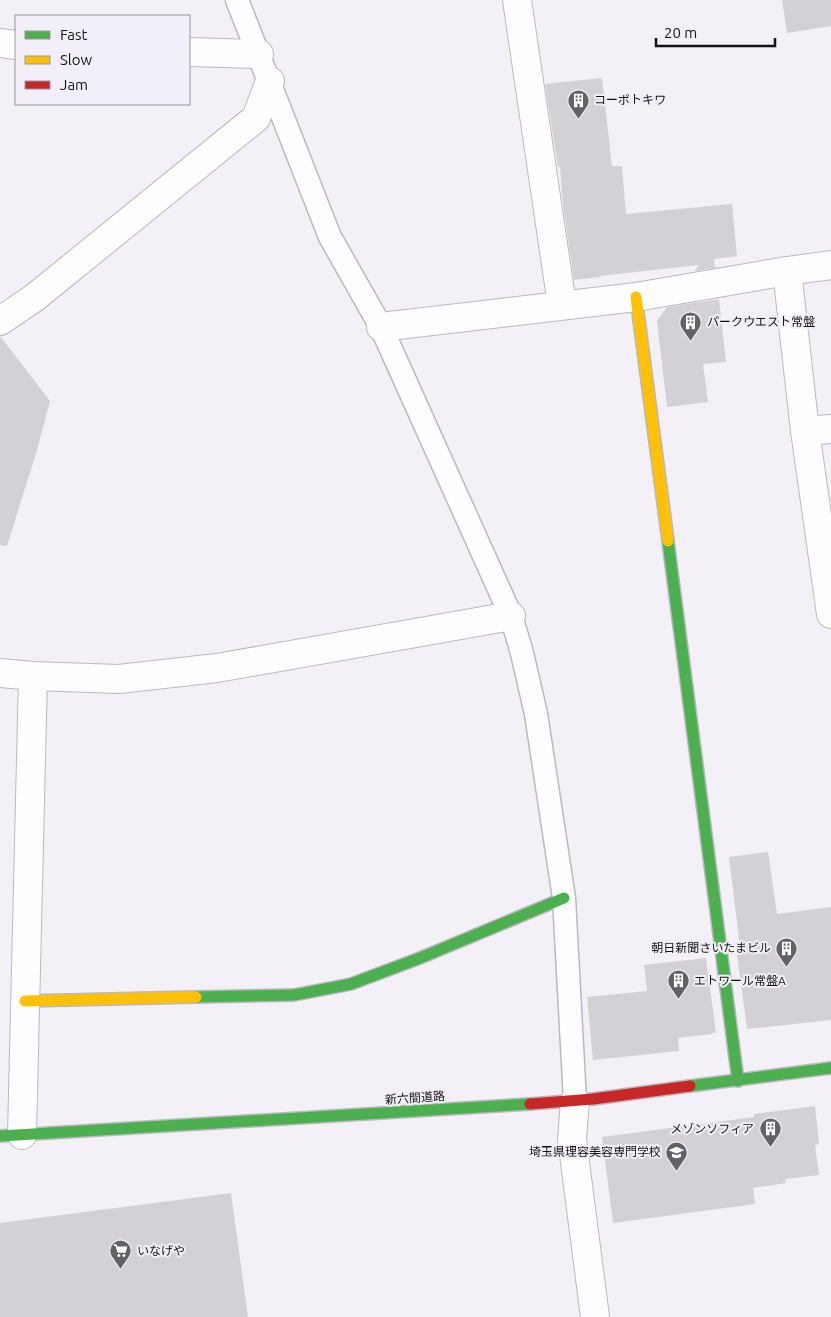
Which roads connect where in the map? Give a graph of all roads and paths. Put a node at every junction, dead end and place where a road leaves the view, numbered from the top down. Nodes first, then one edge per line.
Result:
1 (237, 0) edge
2 (517, 0) edge
3 (0, 44) edge
4 (15, 45) edge
5 (190, 52) edge
6 (259, 54) junction
7 (270, 81) junction
8 (831, 265) edge
9 (787, 271) junction
10 (636, 298) junction
11 (562, 305) junction
12 (0, 321) edge
13 (382, 327) junction
14 (818, 430) edge
15 (831, 614) edge
16 (511, 616) junction
17 (0, 673) edge
18 (33, 676) junction
19 (564, 898) junction
20 (25, 1001) junction
21 (831, 1068) edge
22 (738, 1081) junction
23 (575, 1101) junction
24 (11, 1136) edge
25 (595, 1317) edge

1 - 6 lane
2 - 11 street
3 - 4 street
5 - 6 street
6 - 7 lane
7 - 12 street
7 - 13 lane
8 - 9 street
9 - 10 street
9 - 14 street
10 - 11 street
10 - 22 street
11 - 13 street
13 - 16 lane
14 - 15 street
16 - 18 street
16 - 19 lane
17 - 18 street
18 - 20 street
19 - 20 street
19 - 23 lane
20 - 24 street
21 - 22 street, 新六間道路
22 - 23 street, 新六間道路
23 - 24 street, 新六間道路
23 - 25 street

